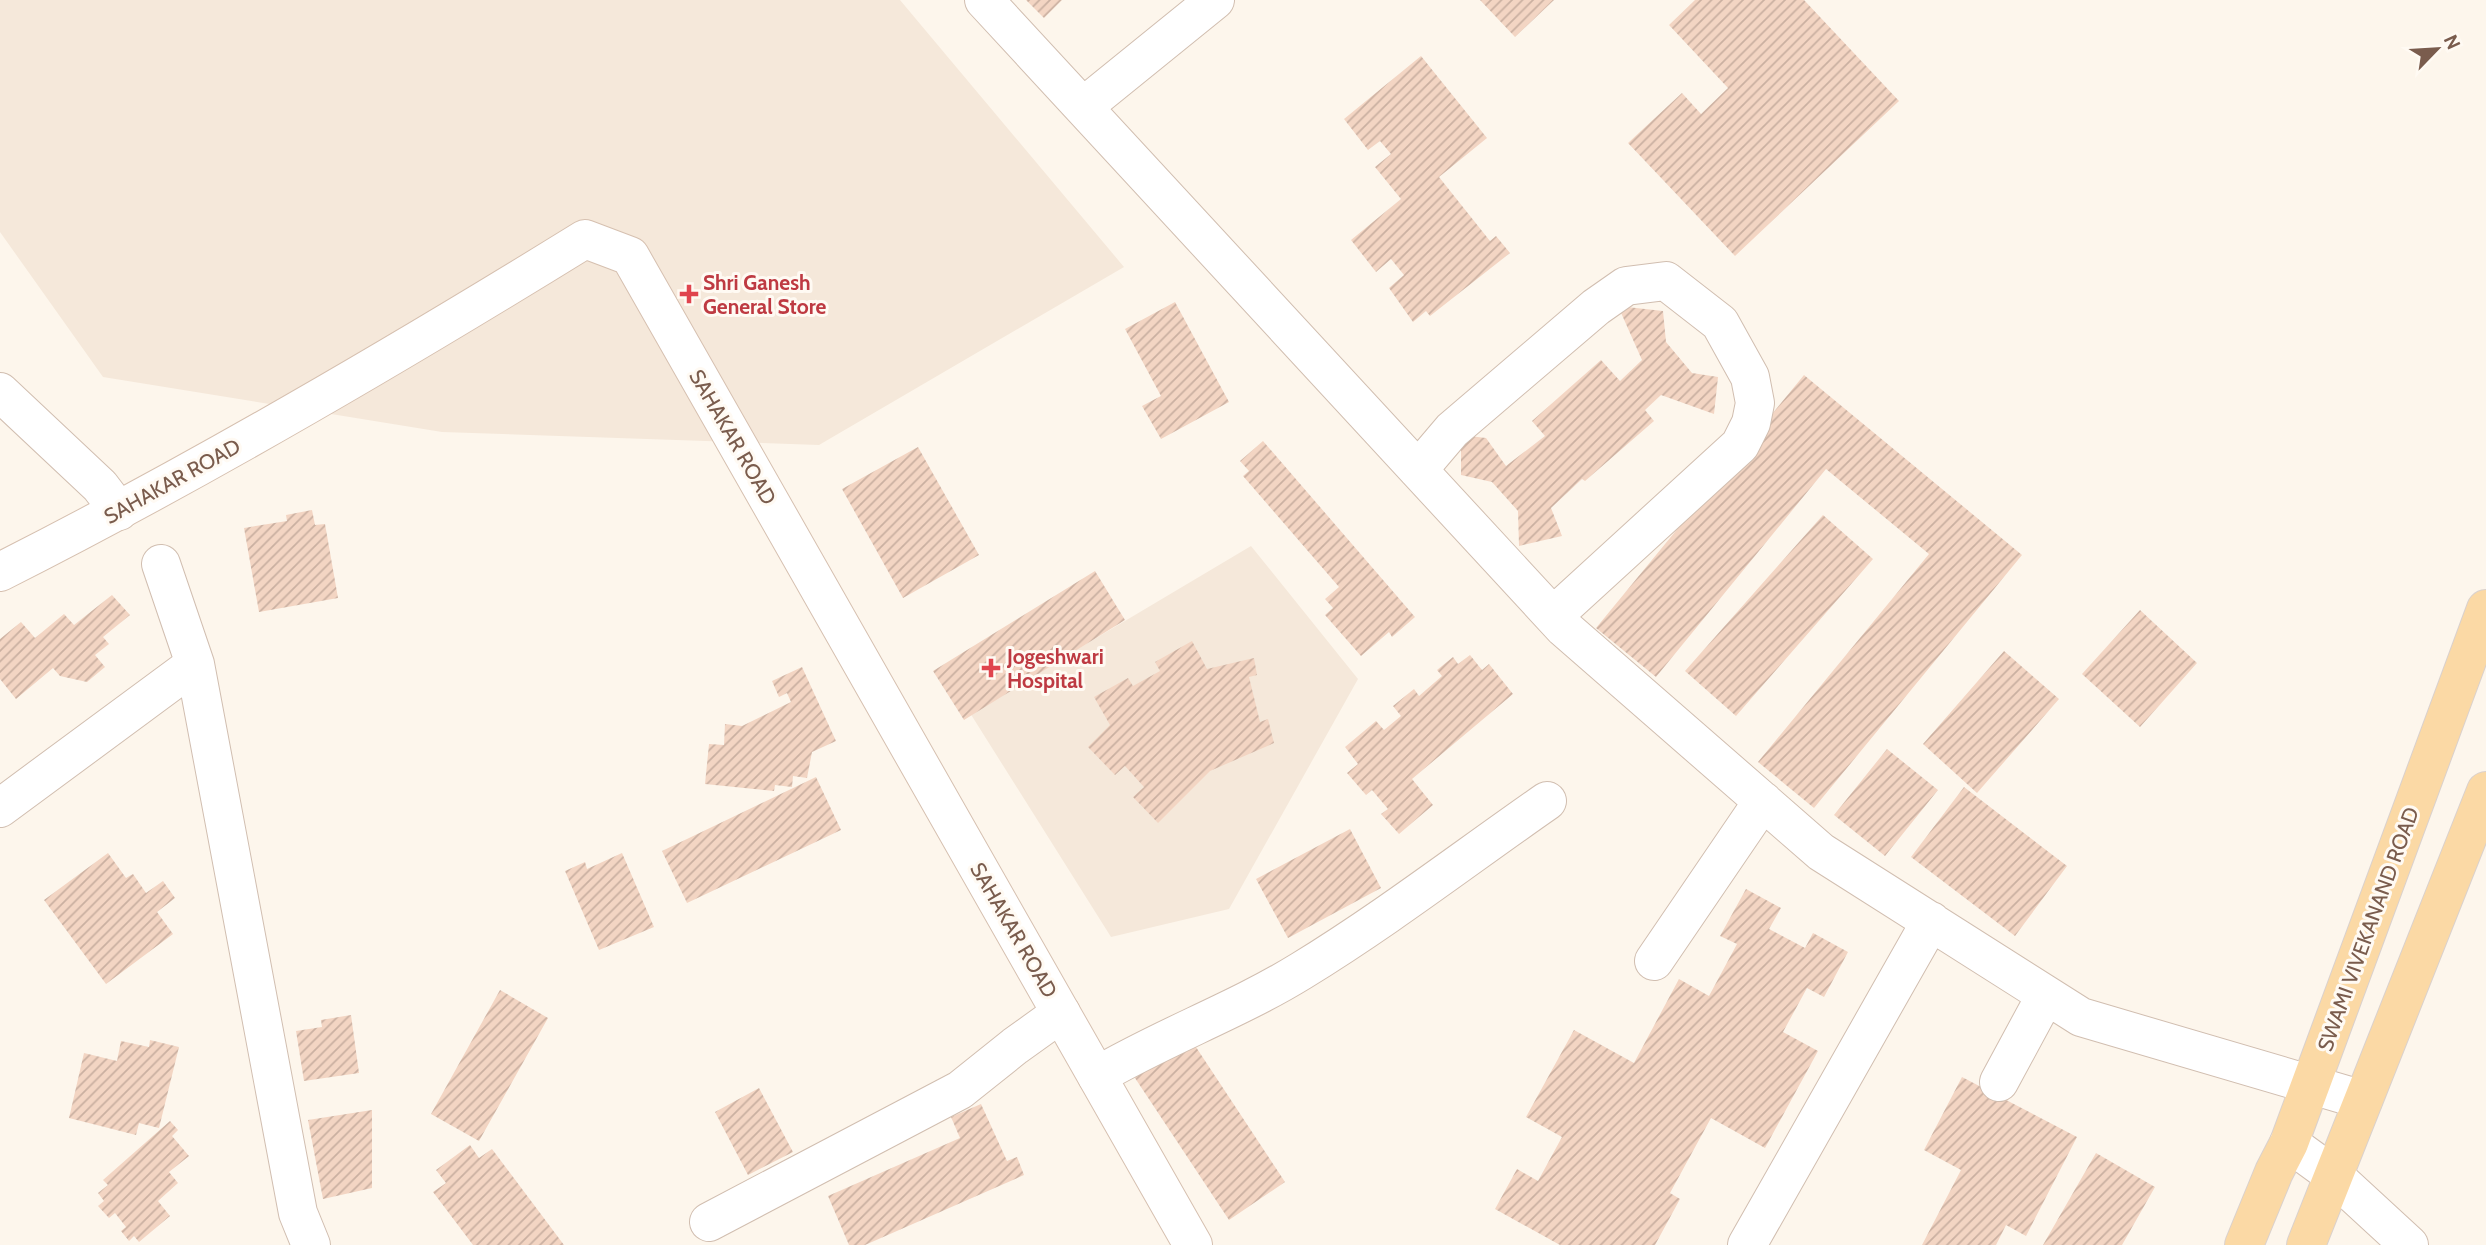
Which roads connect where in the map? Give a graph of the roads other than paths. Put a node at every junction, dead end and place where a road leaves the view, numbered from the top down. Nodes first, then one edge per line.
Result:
1 (984, 0) edge
2 (1215, 0) edge
3 (1083, 107) junction
4 (0, 392) edge
5 (1418, 470) junction
6 (119, 512) junction
7 (161, 564) dead end
8 (0, 572) edge
9 (2486, 609) edge
10 (1553, 616) junction
11 (195, 664) junction
12 (2486, 791) edge
13 (1547, 801) dead end
14 (1763, 801) junction
15 (0, 808) edge
16 (1931, 921) junction
17 (1654, 961) dead end
18 (2046, 995) junction
19 (1062, 1013) junction
20 (1097, 1076) junction
21 (1999, 1082) dead end
22 (2311, 1084) junction
23 (2363, 1100) junction
24 (2289, 1143) junction
25 (2333, 1175) junction
26 (709, 1222) dead end
27 (311, 1245) edge
28 (1193, 1245) edge
29 (1747, 1245) edge
30 (2244, 1245) edge
31 (2306, 1245) edge
32 (2409, 1245) edge

1 - 3 street
2 - 3 street
3 - 5 street
4 - 6 street
5 - 10 street
5 - 10 street
6 - 8 street, SAHAKAR ROAD
6 - 19 street, SAHAKAR ROAD
7 - 11 street
9 - 22 main road, SWAMI VIVEKANAND ROAD
10 - 14 street
11 - 15 street
11 - 27 street
12 - 23 main road
13 - 20 street
14 - 16 street
14 - 17 street
16 - 18 street
16 - 29 street
18 - 21 street
18 - 22 street
19 - 20 street, SAHAKAR ROAD
19 - 26 street
20 - 28 street, SAHAKAR ROAD
22 - 23 street
22 - 24 main road, SWAMI VIVEKANAND ROAD
23 - 25 main road
24 - 25 street
24 - 30 main road, SWAMI VIVEKANAND ROAD
25 - 31 main road
25 - 32 street

